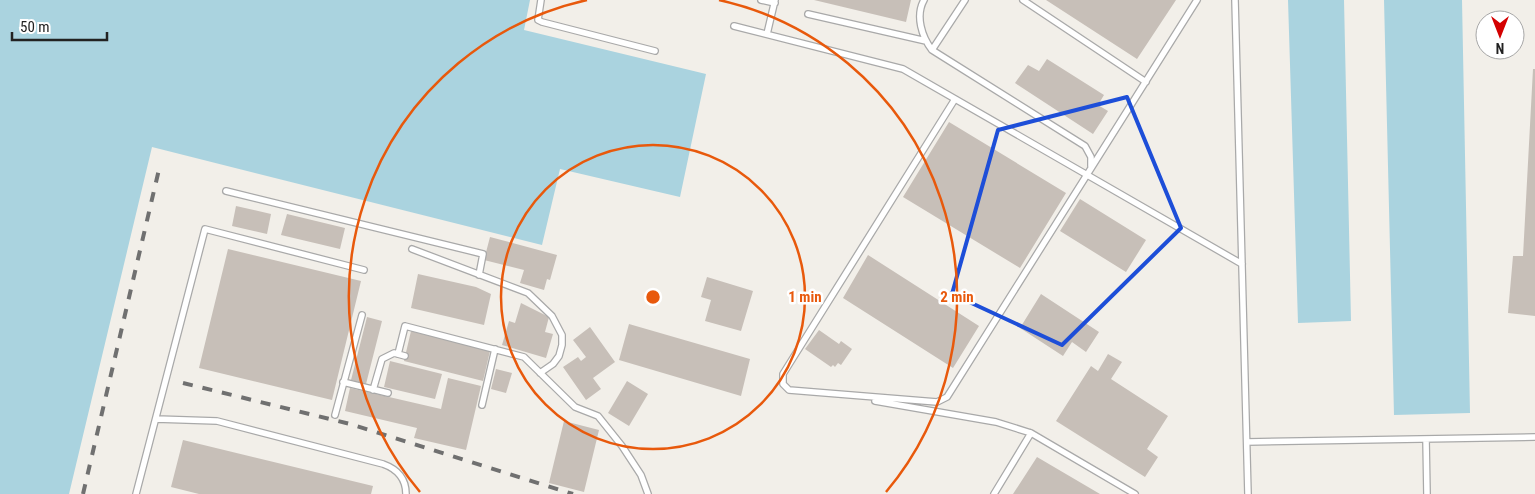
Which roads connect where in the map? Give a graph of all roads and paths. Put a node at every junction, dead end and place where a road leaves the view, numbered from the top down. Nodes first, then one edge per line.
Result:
1 (541, 0) edge
2 (761, 0) edge
3 (924, 0) edge
4 (965, 0) edge
5 (1023, 0) edge
6 (1197, 0) edge
7 (1235, 0) edge
8 (775, 2) edge
9 (808, 14) dead end
10 (734, 26) dead end
11 (767, 34) junction
12 (926, 41) junction
13 (932, 50) junction
14 (655, 51) dead end
15 (1146, 82) junction
16 (956, 99) junction
17 (1087, 175) junction
18 (226, 191) dead end
19 (412, 250) dead end
20 (1242, 264) junction
21 (364, 270) dead end
22 (479, 275) junction
23 (362, 315) dead end
24 (495, 349) junction
25 (398, 354) junction
26 (405, 356) dead end
27 (540, 373) junction
28 (344, 382) junction
29 (373, 390) junction
30 (388, 393) dead end
31 (848, 396) junction
32 (482, 405) dead end
33 (335, 415) dead end
34 (156, 419) junction
35 (1031, 432) junction
36 (1535, 437) edge
37 (1426, 439) junction
38 (1247, 442) junction
39 (136, 494) edge
40 (406, 494) edge
41 (648, 494) edge
42 (994, 494) edge
43 (1134, 494) edge
44 (1248, 494) edge
45 (1427, 494) edge

1 - 14 lane
2 - 8 lane
3 - 12 lane
4 - 13 lane
5 - 15 lane
6 - 15 lane
7 - 20 lane
8 - 11 lane
9 - 12 lane
10 - 11 lane
11 - 16 lane
12 - 13 lane
13 - 17 lane
15 - 17 lane
16 - 17 lane
16 - 31 lane
17 - 20 lane
17 - 31 lane
18 - 22 lane
19 - 22 lane
20 - 38 lane
21 - 34 lane
22 - 27 lane
23 - 28 lane
24 - 25 lane
24 - 27 lane
24 - 32 lane
25 - 26 lane
25 - 29 lane
27 - 41 lane
28 - 29 lane
28 - 33 lane
29 - 30 lane
31 - 35 lane
34 - 39 lane
34 - 40 lane
35 - 42 lane
35 - 43 lane
36 - 37 lane
37 - 38 lane
37 - 45 lane
38 - 44 lane

